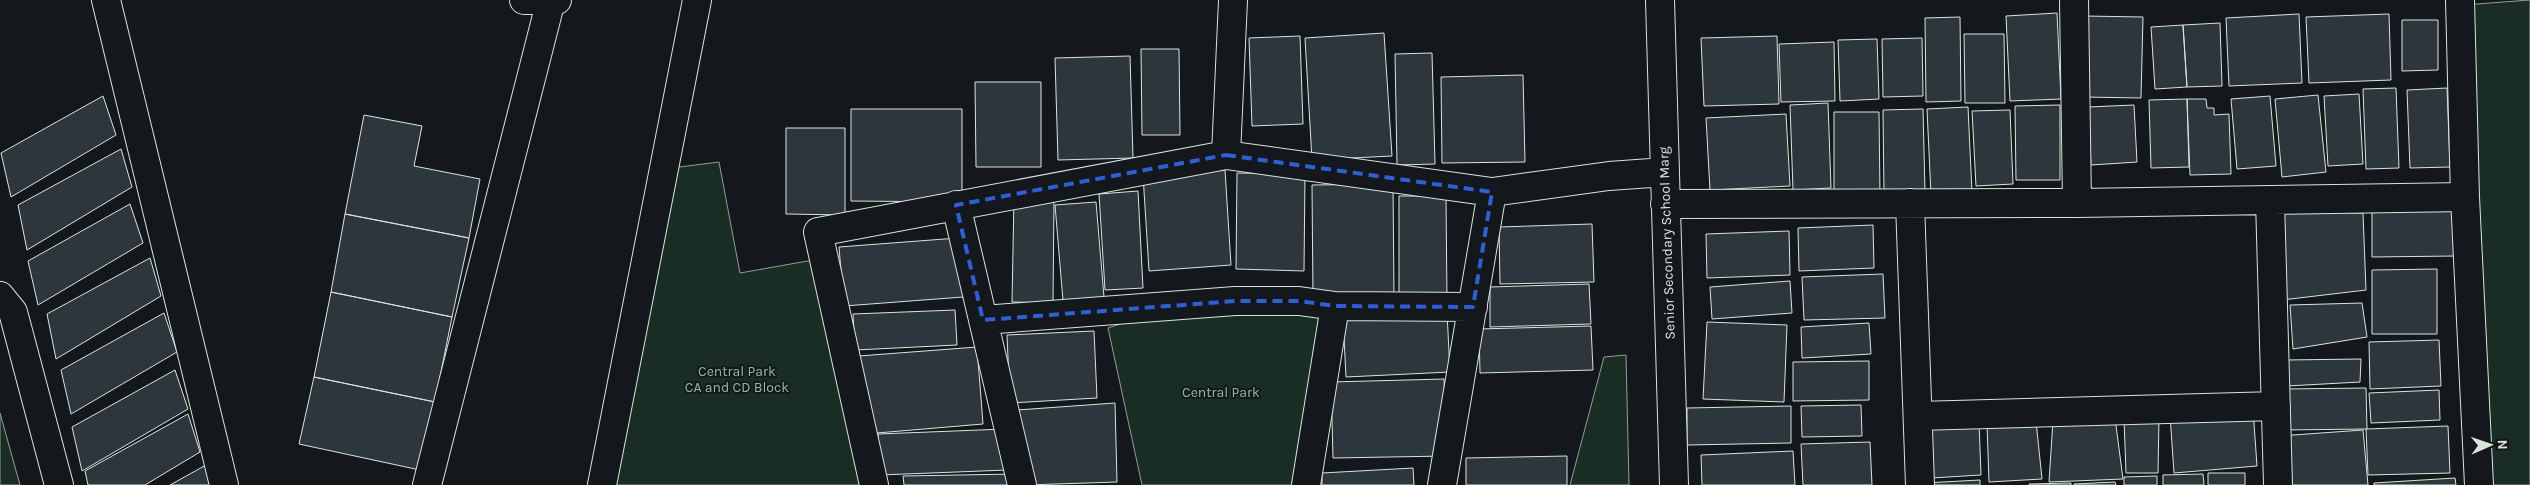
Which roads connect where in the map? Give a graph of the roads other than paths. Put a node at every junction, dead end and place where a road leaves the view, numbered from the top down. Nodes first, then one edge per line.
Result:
1 (106, 0) edge
2 (524, 0) edge
3 (551, 0) edge
4 (557, 0) edge
5 (697, 0) edge
6 (1233, 0) edge
7 (1660, 0) edge
8 (2074, 0) edge
9 (2460, 0) edge
10 (1226, 155) junction
11 (1665, 172) junction
12 (1492, 192) junction
13 (2465, 197) junction
14 (2270, 200) junction
15 (1910, 203) junction
16 (2077, 203) junction
17 (1666, 204) junction
18 (956, 205) junction
19 (0, 296) edge
20 (1335, 306) junction
21 (1472, 307) junction
22 (983, 320) junction
23 (2276, 406) junction
24 (1918, 416) junction
25 (60, 485) edge
26 (224, 485) edge
27 (427, 485) edge
28 (602, 485) edge
29 (874, 485) edge
30 (1022, 485) edge
31 (1306, 485) edge
32 (1442, 485) edge
33 (1674, 485) edge
34 (1920, 485) edge
35 (2278, 485) edge
36 (2479, 485) edge

1 - 26 street
2 - 3 street
3 - 4 street
3 - 27 street
5 - 28 street
6 - 10 street
7 - 11 street, Senior Secondary School Marg
8 - 16 street
9 - 13 street
10 - 12 street
10 - 18 street
11 - 12 street
11 - 17 street, Senior Secondary School Marg
12 - 21 street
13 - 14 street
13 - 36 street
14 - 16 street
14 - 23 street
15 - 16 street
15 - 17 street
15 - 24 street
17 - 33 street, Senior Secondary School Marg
18 - 22 street
18 - 29 street
19 - 25 street
20 - 21 street
20 - 22 street
20 - 31 street
21 - 32 street
22 - 30 street
23 - 24 street
23 - 35 street
24 - 34 street

